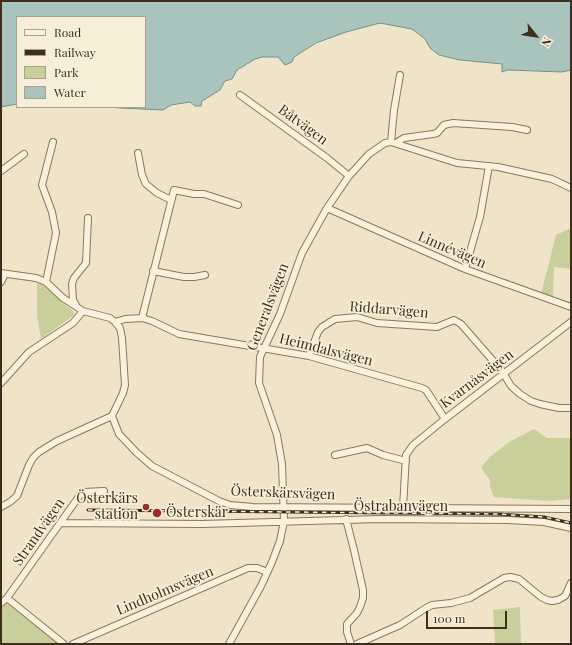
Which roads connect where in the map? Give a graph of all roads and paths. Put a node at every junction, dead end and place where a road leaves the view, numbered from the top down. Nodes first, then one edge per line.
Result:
1 (400, 75) dead end
2 (240, 95) dead end
3 (527, 130) dead end
4 (53, 142) dead end
5 (393, 143) junction
6 (138, 153) dead end
7 (24, 154) dead end
8 (489, 166) junction
9 (1, 171) edge
10 (349, 176) junction
11 (571, 188) edge
12 (171, 200) junction
13 (238, 205) dead end
14 (327, 208) junction
15 (88, 218) dead end
16 (465, 270) junction
17 (153, 271) junction
18 (3, 273) edge
19 (205, 275) dead end
20 (1, 282) edge
21 (46, 282) junction
22 (571, 307) edge
23 (81, 310) junction
24 (142, 318) junction
25 (115, 322) junction
26 (571, 322) edge
27 (264, 348) junction
28 (309, 356) junction
29 (503, 374) junction
30 (1, 383) edge
31 (571, 408) edge
32 (112, 416) junction
33 (445, 418) junction
34 (335, 455) dead end
35 (406, 461) junction
36 (104, 491) dead end
37 (1, 507) edge
38 (284, 507) junction
39 (403, 508) junction
40 (571, 509) edge
41 (346, 519) junction
42 (284, 521) junction
43 (61, 523) junction
44 (571, 528) edge
45 (267, 572) junction
46 (571, 583) edge
47 (7, 598) junction
48 (1, 602) edge
49 (64, 644) edge
50 (73, 644) edge
51 (229, 644) edge
52 (351, 644) edge
53 (357, 644) edge

1 - 5 street
2 - 10 street, Båtvägen
3 - 5 street, Generalsvägen
4 - 21 street
5 - 8 street
5 - 10 street, Generalsvägen
6 - 12 street
7 - 9 street
8 - 11 street
8 - 16 street
10 - 14 street, Generalsvägen
12 - 13 street
12 - 17 street
14 - 16 street, Linnévägen
14 - 27 street, Generalsvägen
15 - 23 street
16 - 22 street, Linnévägen
17 - 19 street
17 - 24 street
18 - 20 street
18 - 21 street
21 - 23 street
23 - 25 street
23 - 30 street
24 - 25 street, Heimdalsvägen
24 - 27 street, Heimdalsvägen
25 - 32 street
26 - 29 street, Kvarnåsvägen
27 - 28 street, Heimdalsvägen
27 - 38 street, Generalsvägen
28 - 29 street, Riddarvägen
28 - 33 street, Heimdalsvägen
29 - 31 street, Riddarvägen
29 - 33 street, Kvarnåsvägen
32 - 37 street
32 - 38 street, Österskärsvägen
33 - 35 street, Kvarnåsvägen
34 - 35 street
35 - 39 street, Kvarnåsvägen
36 - 43 street, Strandvägen
38 - 39 street, Österskärsvägen
38 - 42 street, Generalsvägen
39 - 40 street, Österskärsvägen
41 - 42 street, Östrabanvägen
41 - 44 street, Östrabanvägen
41 - 52 street
42 - 43 street, Östrabanvägen
42 - 45 street, Generalsvägen
43 - 47 street, Strandvägen
45 - 50 street, Lindholmsvägen
45 - 51 street, Generalsvägen
46 - 53 street
47 - 48 street, Strandvägen
47 - 49 street

